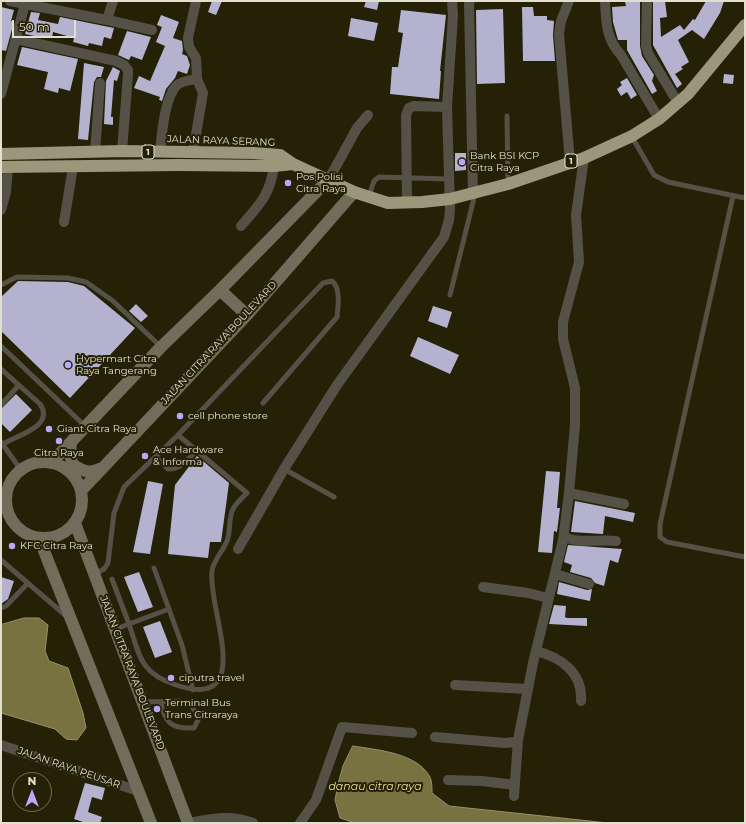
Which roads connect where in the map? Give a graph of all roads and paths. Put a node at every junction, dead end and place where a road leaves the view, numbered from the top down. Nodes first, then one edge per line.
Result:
1 (10, 1) edge
2 (113, 1) edge
3 (196, 1) edge
4 (452, 1) edge
5 (470, 1) edge
6 (569, 1) edge
7 (605, 1) edge
8 (647, 1) edge
9 (31, 4) edge
10 (108, 20) junction
11 (745, 25) edge
12 (152, 30) dead end
13 (16, 39) junction
14 (196, 79) junction
15 (100, 84) dead end
16 (1, 94) edge
17 (678, 103) junction
18 (447, 107) junction
19 (368, 116) dead end
20 (507, 116) dead end
21 (659, 119) junction
22 (632, 136) junction
23 (122, 151) junction
24 (95, 152) junction
25 (160, 152) junction
26 (193, 152) junction
27 (1, 154) edge
28 (584, 158) junction
29 (570, 162) junction
30 (293, 164) junction
31 (274, 166) junction
32 (4, 167) edge
33 (73, 167) junction
34 (408, 177) junction
35 (329, 179) junction
36 (448, 179) junction
37 (508, 184) junction
38 (354, 192) junction
39 (474, 193) junction
40 (734, 196) junction
41 (368, 197) junction
42 (745, 198) edge
43 (450, 199) junction
44 (407, 203) junction
45 (1, 210) edge
46 (64, 222) dead end
47 (241, 226) dead end
48 (1, 285) edge
49 (220, 290) junction
50 (450, 295) dead end
51 (247, 315) junction
52 (1, 346) edge
53 (161, 347) junction
54 (1, 369) edge
55 (19, 386) junction
56 (1, 404) edge
57 (263, 404) dead end
58 (85, 427) junction
59 (178, 435) junction
60 (71, 442) junction
61 (1, 444) edge
62 (196, 451) junction
63 (156, 457) junction
64 (51, 463) junction
65 (103, 468) junction
66 (284, 469) junction
67 (21, 470) junction
68 (81, 491) junction
69 (569, 493) junction
70 (334, 497) dead end
71 (624, 504) dead end
72 (75, 523) junction
73 (564, 537) junction
74 (39, 538) junction
75 (616, 541) dead end
76 (238, 549) dead end
77 (745, 557) edge
78 (1, 560) edge
79 (154, 568) dead end
80 (95, 574) junction
81 (555, 574) junction
82 (112, 579) dead end
83 (28, 582) junction
84 (589, 584) dead end
85 (483, 587) dead end
86 (548, 598) junction
87 (1, 608) edge
88 (169, 609) junction
89 (69, 618) junction
90 (129, 624) junction
91 (116, 629) junction
92 (536, 651) junction
93 (455, 684) dead end
94 (527, 689) junction
95 (193, 690) junction
96 (581, 701) dead end
97 (143, 702) junction
98 (161, 702) junction
99 (412, 733) dead end
100 (435, 737) dead end
101 (518, 740) junction
102 (1, 745) edge
103 (448, 780) dead end
104 (515, 785) junction
105 (138, 791) junction
106 (514, 796) dead end
107 (151, 823) edge
108 (188, 823) edge
109 (253, 823) edge
110 (300, 823) edge

1 - 9 street
2 - 10 street
3 - 14 street
4 - 18 street
5 - 39 street
6 - 29 street
7 - 21 street
8 - 17 street
9 - 10 street
9 - 13 street
10 - 12 street
11 - 17 highway, JALAN RAYA SERANG / 1
13 - 16 street
13 - 23 street
14 - 25 street
14 - 26 street
15 - 24 street
17 - 21 highway, JALAN RAYA SERANG / 1
18 - 34 street
18 - 36 street
19 - 35 street
20 - 37 lane
21 - 22 highway, JALAN RAYA SERANG / 1
22 - 28 highway, JALAN RAYA SERANG / 1
22 - 40 lane
23 - 24 highway, JALAN RAYA SERANG / 1
23 - 25 highway, JALAN RAYA SERANG / 1
24 - 27 highway, JALAN RAYA SERANG / 1
25 - 26 highway, JALAN RAYA SERANG / 1
26 - 30 highway, JALAN RAYA SERANG / 1
28 - 29 highway, JALAN RAYA SERANG / 1
28 - 69 street
29 - 37 highway, JALAN RAYA SERANG / 1
30 - 31 highway, JALAN RAYA SERANG / 1
30 - 35 highway, JALAN RAYA SERANG / 1
31 - 33 highway, JALAN RAYA SERANG / 1
31 - 47 street
32 - 33 highway, JALAN RAYA SERANG / 1
32 - 45 street
33 - 46 street
34 - 36 lane
34 - 41 lane
34 - 44 street
35 - 38 highway, JALAN RAYA SERANG / 1
35 - 49 main road
36 - 43 street
37 - 39 highway, JALAN RAYA SERANG / 1
38 - 41 highway, JALAN RAYA SERANG / 1
38 - 51 main road, JALAN CITRA RAYA BOULEVARD
39 - 43 highway, JALAN RAYA SERANG / 1
39 - 50 lane
40 - 42 lane
40 - 77 lane
41 - 44 highway, JALAN RAYA SERANG / 1
43 - 44 highway, JALAN RAYA SERANG / 1
43 - 66 street
48 - 53 lane
49 - 51 main road
49 - 53 main road
51 - 65 main road, JALAN CITRA RAYA BOULEVARD
52 - 58 lane
53 - 58 main road
54 - 55 lane
55 - 56 lane
55 - 61 lane
57 - 59 lane
58 - 60 main road
59 - 62 lane
59 - 63 lane
60 - 64 main road
60 - 65 main road
61 - 67 lane
62 - 63 lane
62 - 95 lane
63 - 80 lane
64 - 67 main road
64 - 68 main road
65 - 68 main road, JALAN CITRA RAYA BOULEVARD
66 - 70 lane
66 - 76 street
67 - 74 main road
68 - 72 main road
69 - 71 street
69 - 73 street
72 - 74 main road
72 - 80 main road, JALAN CITRA RAYA BOULEVARD
73 - 75 street
73 - 81 street
74 - 89 main road
78 - 83 lane
79 - 88 lane
80 - 91 main road, JALAN CITRA RAYA BOULEVARD
81 - 84 street
81 - 86 street
82 - 90 lane
83 - 87 lane
83 - 89 lane
85 - 86 street
86 - 92 street
88 - 90 lane
88 - 95 lane
89 - 105 main road
90 - 91 lane
90 - 95 lane
91 - 97 main road, JALAN CITRA RAYA BOULEVARD
92 - 94 street
92 - 96 street
93 - 94 street
94 - 101 street
97 - 98 lane
97 - 108 main road, JALAN CITRA RAYA BOULEVARD
98 - 98 lane
99 - 110 street
100 - 101 street
101 - 104 street
102 - 105 street, JALAN RAYA PEUSAR
103 - 104 street
104 - 106 street
105 - 107 main road
108 - 109 street

